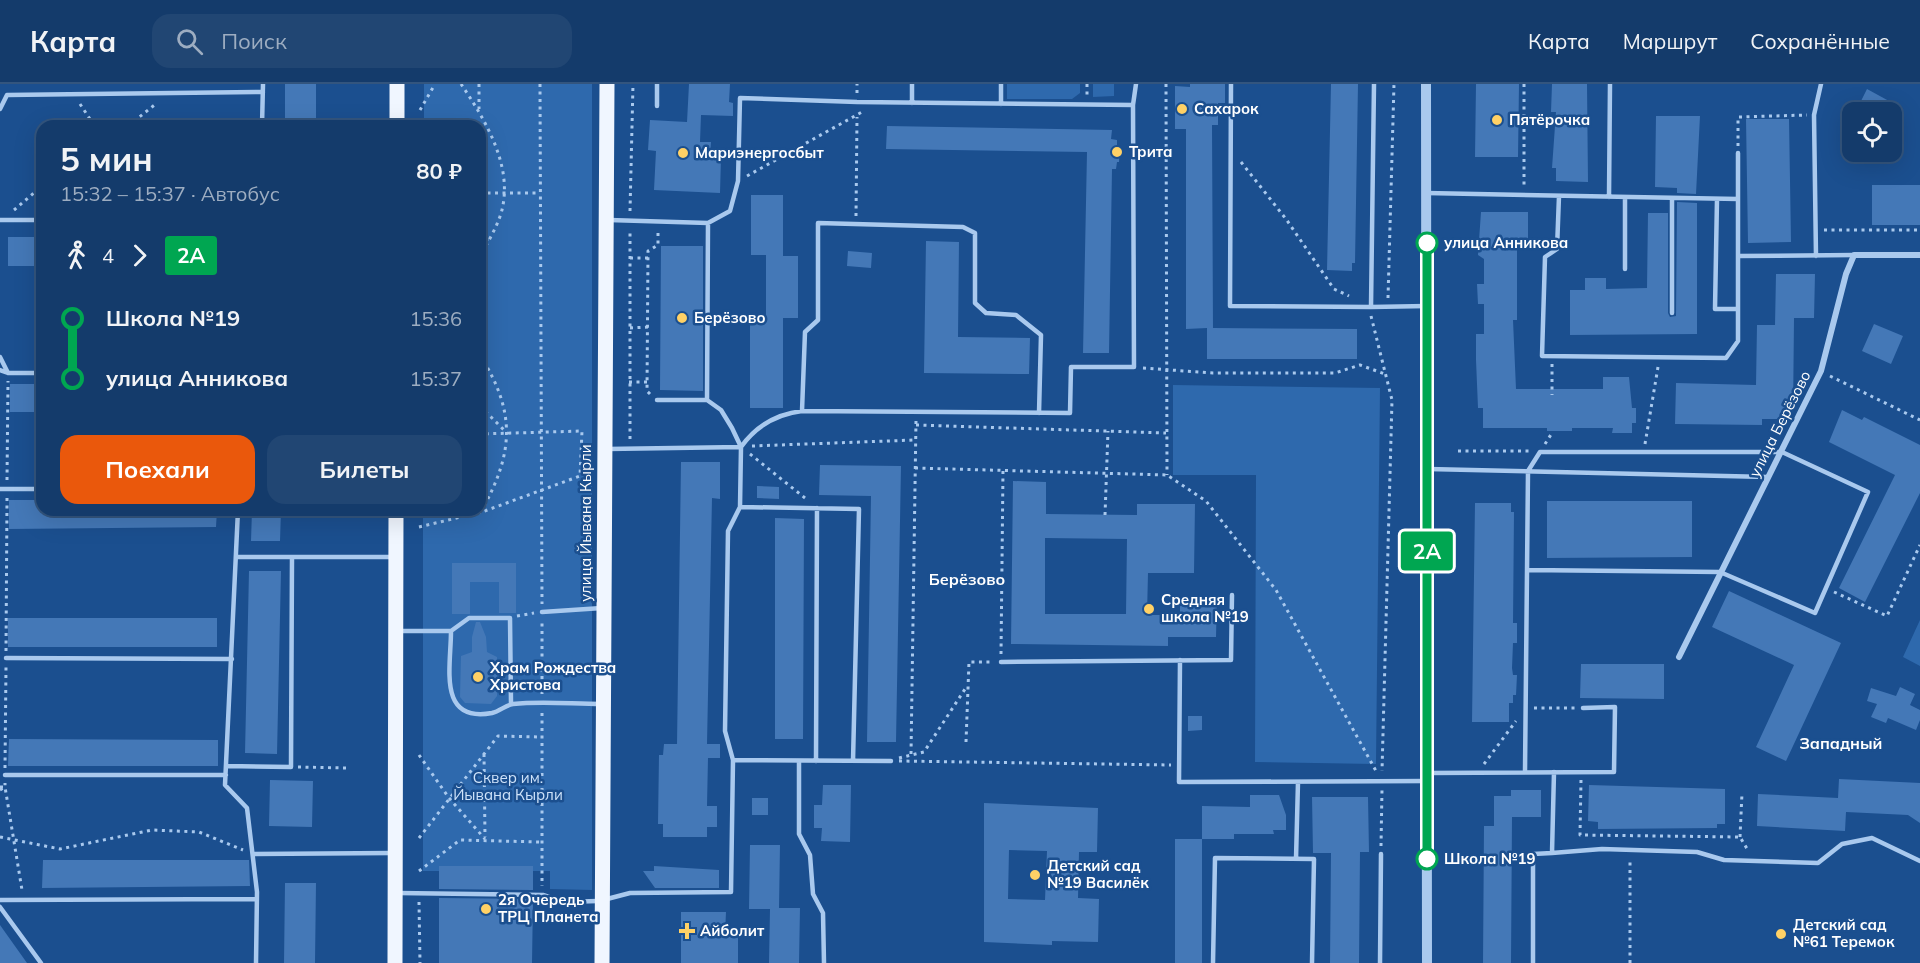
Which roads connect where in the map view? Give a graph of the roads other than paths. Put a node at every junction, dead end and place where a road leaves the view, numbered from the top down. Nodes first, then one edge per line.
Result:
1 (263, 84) edge
2 (397, 84) edge
3 (607, 84) edge
4 (657, 84) edge
5 (912, 84) edge
6 (1001, 84) edge
7 (1136, 84) edge
8 (1231, 84) edge
9 (1374, 84) edge
10 (1426, 84) edge
11 (1610, 84) edge
12 (1821, 84) edge
13 (263, 92) junction
14 (912, 103) junction
15 (1001, 104) junction
16 (1133, 105) junction
17 (657, 106) dead end
18 (0, 109) edge
19 (262, 120) edge
20 (397, 120) edge
21 (1738, 153) road end
22 (1426, 193) junction
23 (1559, 196) junction
24 (1609, 197) junction
25 (1625, 197) junction
26 (1672, 198) junction
27 (1717, 199) junction
28 (1738, 199) junction
29 (36, 220) edge
30 (606, 220) junction
31 (1, 221) edge
32 (708, 224) junction
33 (1854, 255) junction
34 (1920, 255) edge
35 (1738, 256) junction
36 (1816, 256) junction
37 (1625, 269) dead end
38 (1427, 306) junction
39 (1371, 307) junction
40 (1738, 309) junction
41 (1672, 313) dead end
42 (0, 357) edge
43 (0, 370) edge
44 (36, 373) edge
45 (8, 374) junction
46 (657, 400) road end
47 (707, 400) junction
48 (802, 411) junction
49 (1039, 413) junction
50 (741, 447) junction
51 (605, 449) junction
52 (1782, 452) junction
53 (1427, 469) junction
54 (1528, 471) junction
55 (1767, 477) junction
56 (0, 489) edge
57 (36, 489) edge
58 (740, 507) junction
59 (817, 508) junction
60 (238, 516) edge
61 (396, 516) edge
62 (396, 556) junction
63 (237, 557) junction
64 (292, 557) junction
65 (1527, 570) junction
66 (1720, 572) junction
67 (1232, 595) dead end
68 (604, 608) junction
69 (542, 612) road end
70 (396, 631) junction
71 (451, 631) junction
72 (1679, 657) dead end
73 (6, 658) road end
74 (232, 659) junction
75 (1180, 660) junction
76 (1000, 662) road end
77 (511, 704) junction
78 (603, 704) junction
79 (1583, 708) road end
80 (733, 760) junction
81 (799, 761) junction
82 (816, 761) junction
83 (853, 761) junction
84 (891, 761) road end
85 (226, 766) junction
86 (1524, 772) junction
87 (1554, 772) junction
88 (5, 775) road end
89 (226, 775) junction
90 (1427, 777) junction
91 (1298, 782) junction
92 (395, 853) junction
93 (254, 854) junction
94 (1381, 854) road end
95 (1552, 854) junction
96 (1296, 859) junction
97 (1920, 861) edge
98 (395, 893) junction
99 (257, 899) junction
100 (0, 900) edge
101 (602, 901) junction
102 (0, 908) edge
103 (41, 963) edge
104 (256, 963) edge
105 (395, 963) edge
106 (602, 963) edge
107 (824, 963) edge
108 (1213, 963) edge
109 (1312, 963) edge
110 (1380, 963) edge
111 (1427, 963) edge
112 (1533, 963) edge

1 - 13 lane
2 - 20 main road
3 - 30 main road, улица Йывана Кырли
4 - 17 lane
5 - 14 lane
6 - 15 lane
7 - 16 lane
8 - 39 lane
9 - 39 lane
10 - 22 street
11 - 24 lane
12 - 36 lane
13 - 18 lane
13 - 19 lane
14 - 15 lane
14 - 32 lane
15 - 16 lane
16 - 49 lane
21 - 28 lane
22 - 23 lane
22 - 38 street
23 - 24 lane
23 - 40 lane
24 - 25 lane
25 - 26 lane
25 - 37 lane
26 - 27 lane
26 - 41 lane
27 - 28 lane
27 - 40 lane
28 - 35 lane
29 - 31 lane
30 - 32 lane
30 - 51 main road, улица Йывана Кырли
32 - 47 lane
33 - 34 street
33 - 36 lane
33 - 52 street, улица Берёзово
35 - 36 lane
35 - 40 lane
38 - 39 lane
38 - 53 street
42 - 45 lane
43 - 45 lane
44 - 45 lane
46 - 47 lane
47 - 50 lane
48 - 49 lane
48 - 49 lane
48 - 50 lane
50 - 51 lane
50 - 58 lane
51 - 68 main road, улица Йывана Кырли
52 - 54 lane
52 - 55 street, улица Берёзово
52 - 66 lane
53 - 54 lane
53 - 90 street
54 - 55 lane
54 - 65 lane
55 - 66 street, улица Берёзово
56 - 57 lane
58 - 59 lane
58 - 80 lane
59 - 82 lane
59 - 83 lane
60 - 63 lane
61 - 62 main road
62 - 64 lane
62 - 70 main road
63 - 64 lane
63 - 74 lane
64 - 85 lane
65 - 66 lane
65 - 86 lane
66 - 72 street, улица Берёзово
67 - 75 lane
68 - 69 lane
68 - 78 main road, улица Йывана Кырли
70 - 71 lane
70 - 92 main road
71 - 77 lane
71 - 77 lane
73 - 74 lane
74 - 85 lane
75 - 76 lane
75 - 91 lane
77 - 78 lane
78 - 101 main road, улица Йывана Кырли
79 - 87 lane
80 - 81 lane
80 - 101 lane
81 - 82 lane
81 - 107 lane
82 - 83 lane
83 - 84 lane
85 - 89 lane
86 - 87 lane
86 - 90 lane
87 - 95 lane
88 - 89 lane
89 - 93 lane
90 - 91 lane
90 - 111 street
91 - 96 lane
92 - 93 lane
92 - 98 main road
93 - 99 lane
94 - 110 lane
95 - 97 lane
95 - 112 lane
96 - 108 lane
96 - 109 lane
98 - 101 lane
98 - 105 main road
99 - 100 lane
99 - 104 lane
101 - 106 main road, улица Йывана Кырли
102 - 103 lane

